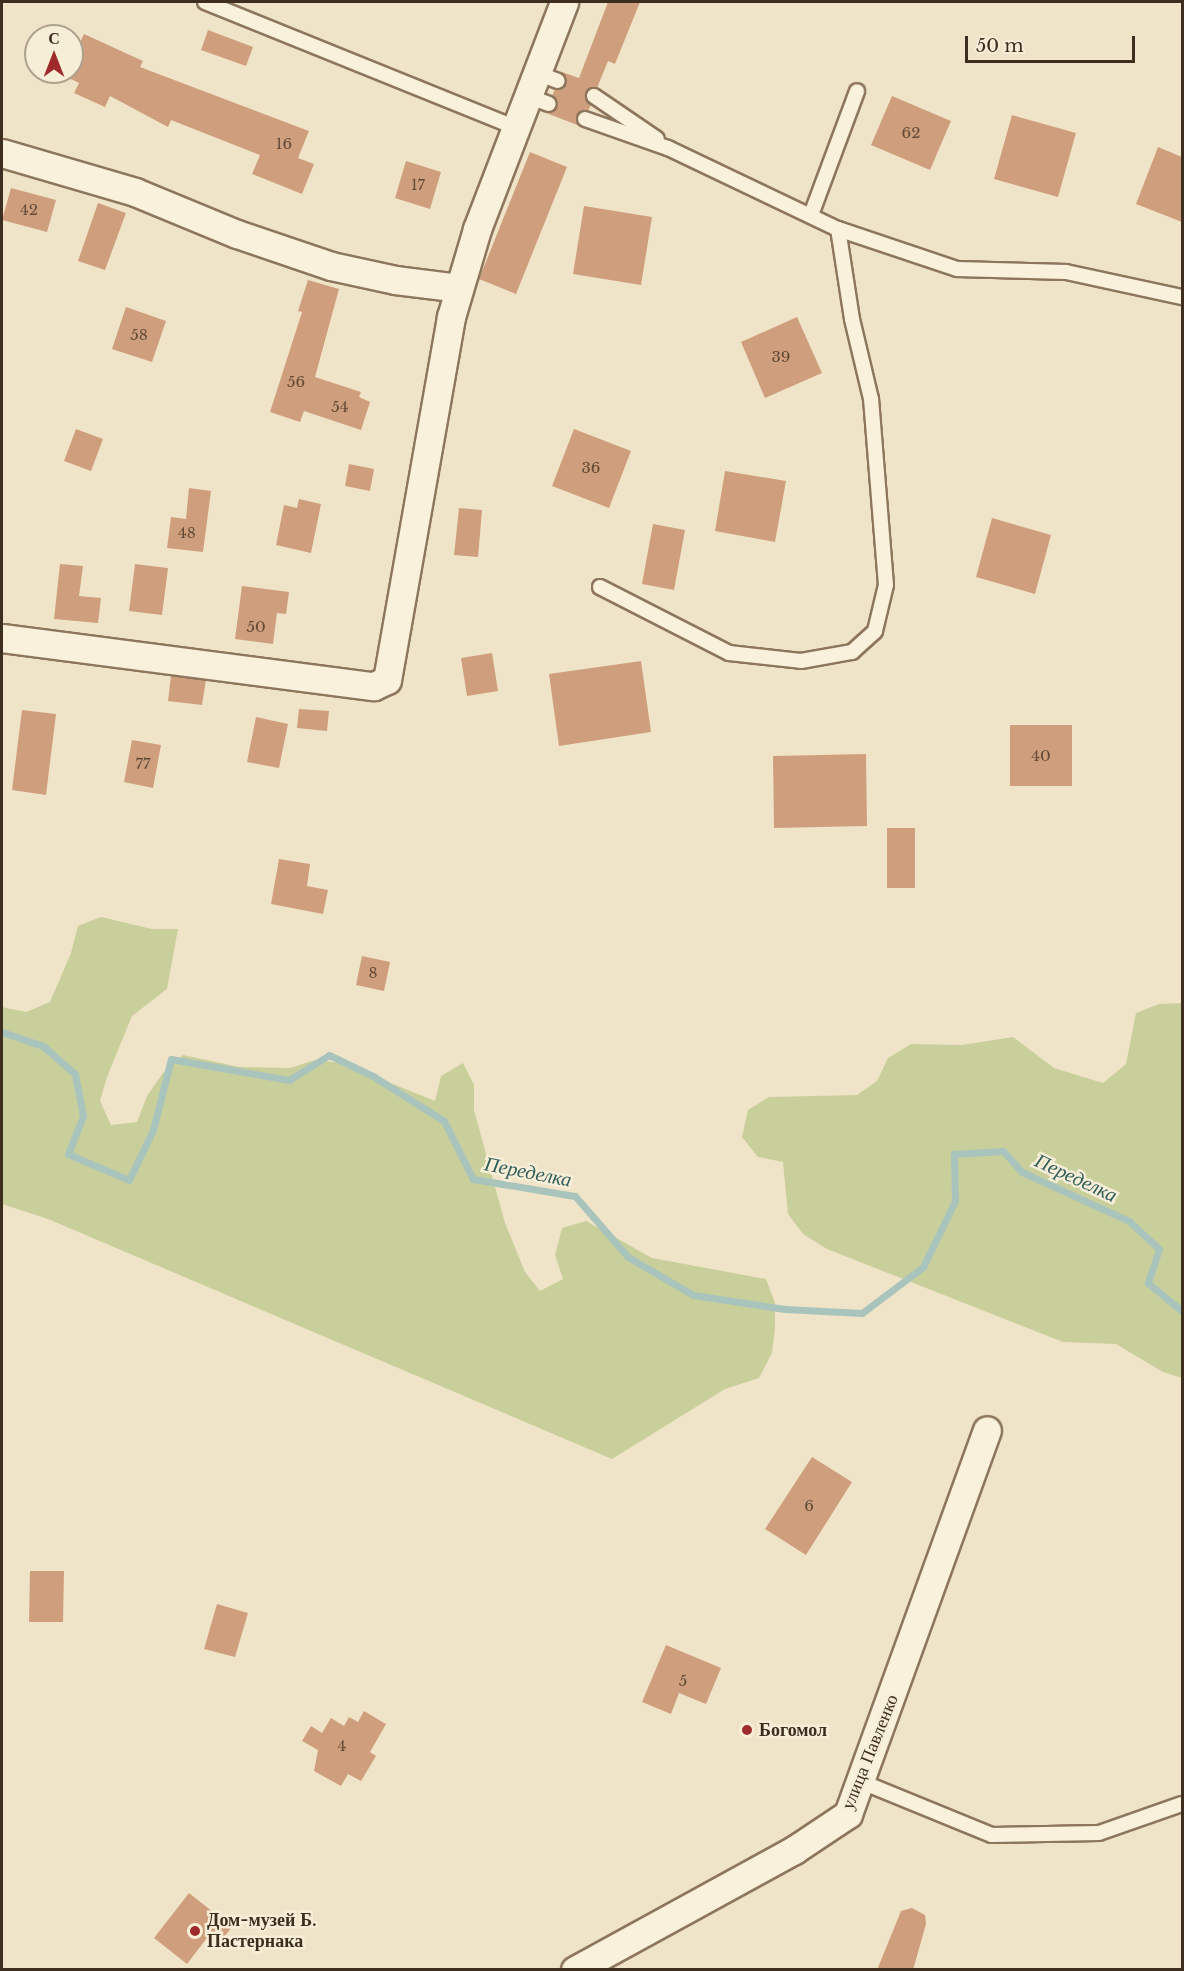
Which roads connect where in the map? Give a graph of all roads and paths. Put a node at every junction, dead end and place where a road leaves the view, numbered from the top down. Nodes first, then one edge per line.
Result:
1 (205, 2) edge
2 (564, 2) edge
3 (857, 91) dead end
4 (594, 96) dead end
5 (585, 119) dead end
6 (517, 128) junction
7 (668, 148) junction
8 (2, 153) edge
9 (811, 215) junction
10 (838, 229) junction
11 (459, 288) junction
12 (1182, 297) edge
13 (600, 587) dead end
14 (2, 638) edge
15 (987, 1430) dead end
16 (862, 1782) junction
17 (1182, 1804) edge
18 (574, 1970) edge

1 - 6 lane
2 - 6 street
3 - 9 lane
4 - 7 lane
5 - 7 lane
6 - 11 street
7 - 9 lane
8 - 11 street
9 - 10 lane
10 - 12 lane
10 - 13 lane
11 - 14 street
15 - 16 street, улица Павленко
16 - 17 lane
16 - 18 street, улица Павленко

